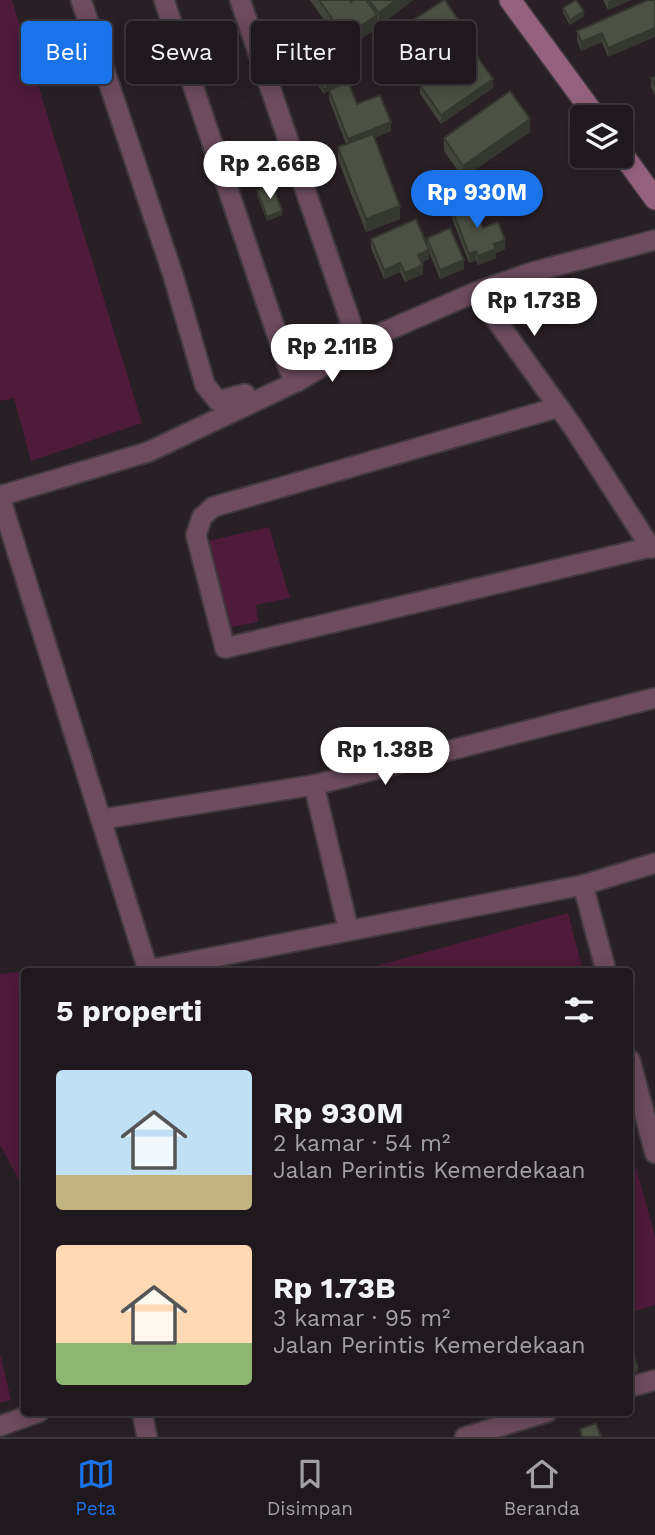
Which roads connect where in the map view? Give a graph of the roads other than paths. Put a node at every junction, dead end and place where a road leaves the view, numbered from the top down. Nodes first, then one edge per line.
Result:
1 (81, 0) edge
2 (164, 0) edge
3 (240, 0) edge
4 (510, 0) edge
5 (587, 105) edge
6 (633, 167) edge
7 (654, 194) edge
8 (655, 240) edge
9 (476, 292) junction
10 (292, 374) junction
11 (559, 407) junction
12 (0, 497) edge
13 (653, 547) edge
14 (655, 698) edge
15 (314, 785) junction
16 (103, 819) junction
17 (655, 863) edge
18 (583, 884) junction
19 (348, 928) junction
20 (147, 968) edge
21 (162, 968) edge
22 (605, 968) edge
23 (633, 1069) edge
24 (652, 1127) edge
25 (655, 1153) edge
26 (655, 1380) edge
27 (633, 1386) edge
28 (28, 1416) edge
29 (143, 1416) edge
30 (534, 1416) edge
31 (0, 1426) edge
32 (147, 1437) edge
33 (465, 1437) edge

1 - 10 street
2 - 10 street
3 - 10 street
4 - 5 street
6 - 7 street
8 - 9 street
9 - 10 street
9 - 11 street
10 - 12 street
11 - 13 street
11 - 13 street
12 - 16 street
14 - 15 street
15 - 16 street
15 - 19 street
16 - 20 street
17 - 18 street
18 - 19 street
18 - 22 street
19 - 21 street
23 - 24 street
24 - 25 street
26 - 27 street
28 - 31 street
29 - 32 street
30 - 33 street

